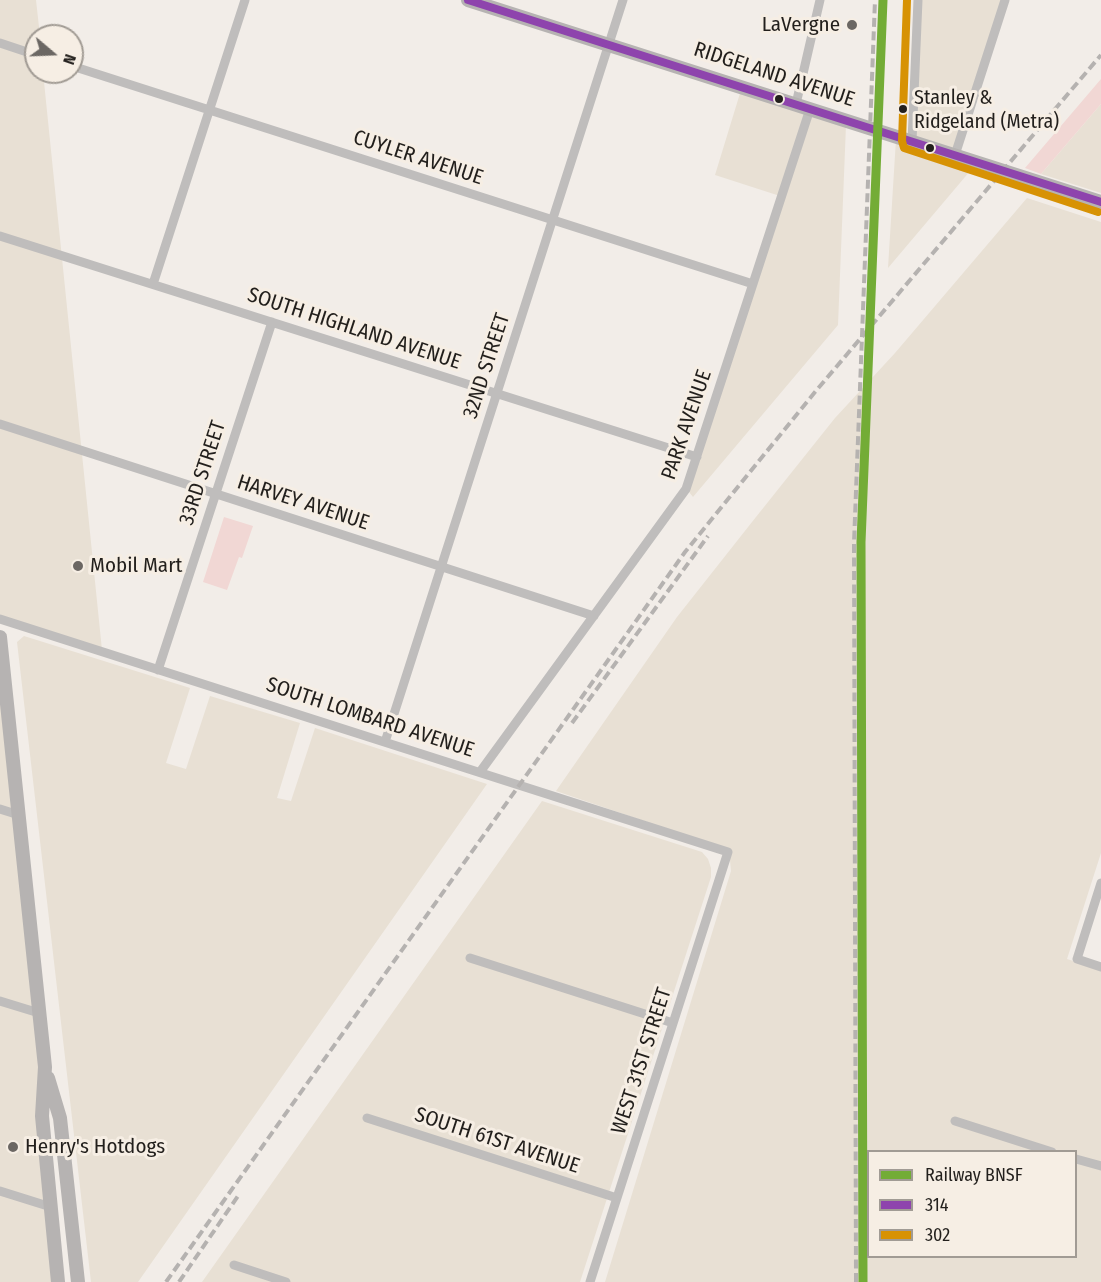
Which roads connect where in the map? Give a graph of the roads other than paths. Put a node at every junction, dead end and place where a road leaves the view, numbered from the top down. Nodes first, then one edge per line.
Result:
1 (244, 0) edge
2 (468, 0) edge
3 (623, 0) edge
4 (820, 0) edge
5 (918, 0) edge
6 (1005, 0) edge
7 (0, 44) edge
8 (609, 45) junction
9 (24, 51) edge
10 (84, 70) edge
11 (796, 104) junction
12 (810, 109) junction
13 (209, 110) junction
14 (912, 141) junction
15 (955, 155) junction
16 (1101, 202) edge
17 (552, 220) junction
18 (0, 236) edge
19 (153, 284) junction
20 (753, 284) junction
21 (272, 322) junction
22 (497, 393) junction
23 (0, 424) edge
24 (697, 457) junction
25 (216, 494) junction
26 (441, 567) junction
27 (594, 616) junction
28 (0, 619) edge
29 (0, 637) edge
30 (158, 670) junction
31 (385, 742) junction
32 (480, 772) junction
33 (0, 809) edge
34 (19, 815) junction
35 (728, 852) joint
36 (1101, 883) edge
37 (470, 958) dead end
38 (1101, 967) edge
39 (0, 1001) edge
40 (39, 1013) junction
41 (673, 1023) junction
42 (45, 1067) junction
43 (368, 1118) dead end
44 (955, 1121) dead end
45 (1046, 1150) edge
46 (1077, 1159) edge
47 (1101, 1166) edge
48 (0, 1191) edge
49 (617, 1198) junction
50 (51, 1207) junction
51 (234, 1265) dead end
52 (58, 1282) edge
53 (78, 1282) edge
54 (286, 1282) edge
55 (590, 1282) edge

1 - 13 street
2 - 8 main road, RIDGELAND AVENUE
3 - 8 street, 32ND STREET
4 - 11 street
5 - 14 street
6 - 15 street
7 - 9 street
8 - 11 main road, RIDGELAND AVENUE
8 - 17 street, 32ND STREET
10 - 13 street, CUYLER AVENUE
11 - 12 main road, RIDGELAND AVENUE
12 - 14 main road, RIDGELAND AVENUE
12 - 20 street, PARK AVENUE
13 - 17 street, CUYLER AVENUE
13 - 19 street
14 - 15 main road, RIDGELAND AVENUE
15 - 16 main road, RIDGELAND AVENUE
17 - 20 street, CUYLER AVENUE
17 - 22 street, 32ND STREET
18 - 19 street, SOUTH HIGHLAND AVENUE
19 - 21 street, SOUTH HIGHLAND AVENUE
20 - 24 street, PARK AVENUE
21 - 22 street, SOUTH HIGHLAND AVENUE
21 - 25 street, 33RD STREET
22 - 24 street, SOUTH HIGHLAND AVENUE
22 - 26 street, 32ND STREET
23 - 25 street, HARVEY AVENUE
24 - 27 street, PARK AVENUE
25 - 26 street, HARVEY AVENUE
25 - 30 street, 33RD STREET
26 - 27 street, HARVEY AVENUE
26 - 31 street, 32ND STREET
27 - 32 street, PARK AVENUE
28 - 30 street, SOUTH LOMBARD AVENUE
29 - 34 main road
30 - 31 street, SOUTH LOMBARD AVENUE
31 - 32 street, SOUTH LOMBARD AVENUE
32 - 35 street, SOUTH LOMBARD AVENUE
33 - 34 street
34 - 40 main road
35 - 41 street, WEST 31ST STREET
36 - 38 street
37 - 41 street
39 - 40 street
40 - 42 main road
41 - 49 street, WEST 31ST STREET
42 - 50 main road
42 - 53 main road
43 - 49 street, SOUTH 61ST AVENUE
44 - 45 street
46 - 47 street
48 - 50 street
49 - 55 street, WEST 31ST STREET
50 - 52 main road
51 - 54 street

